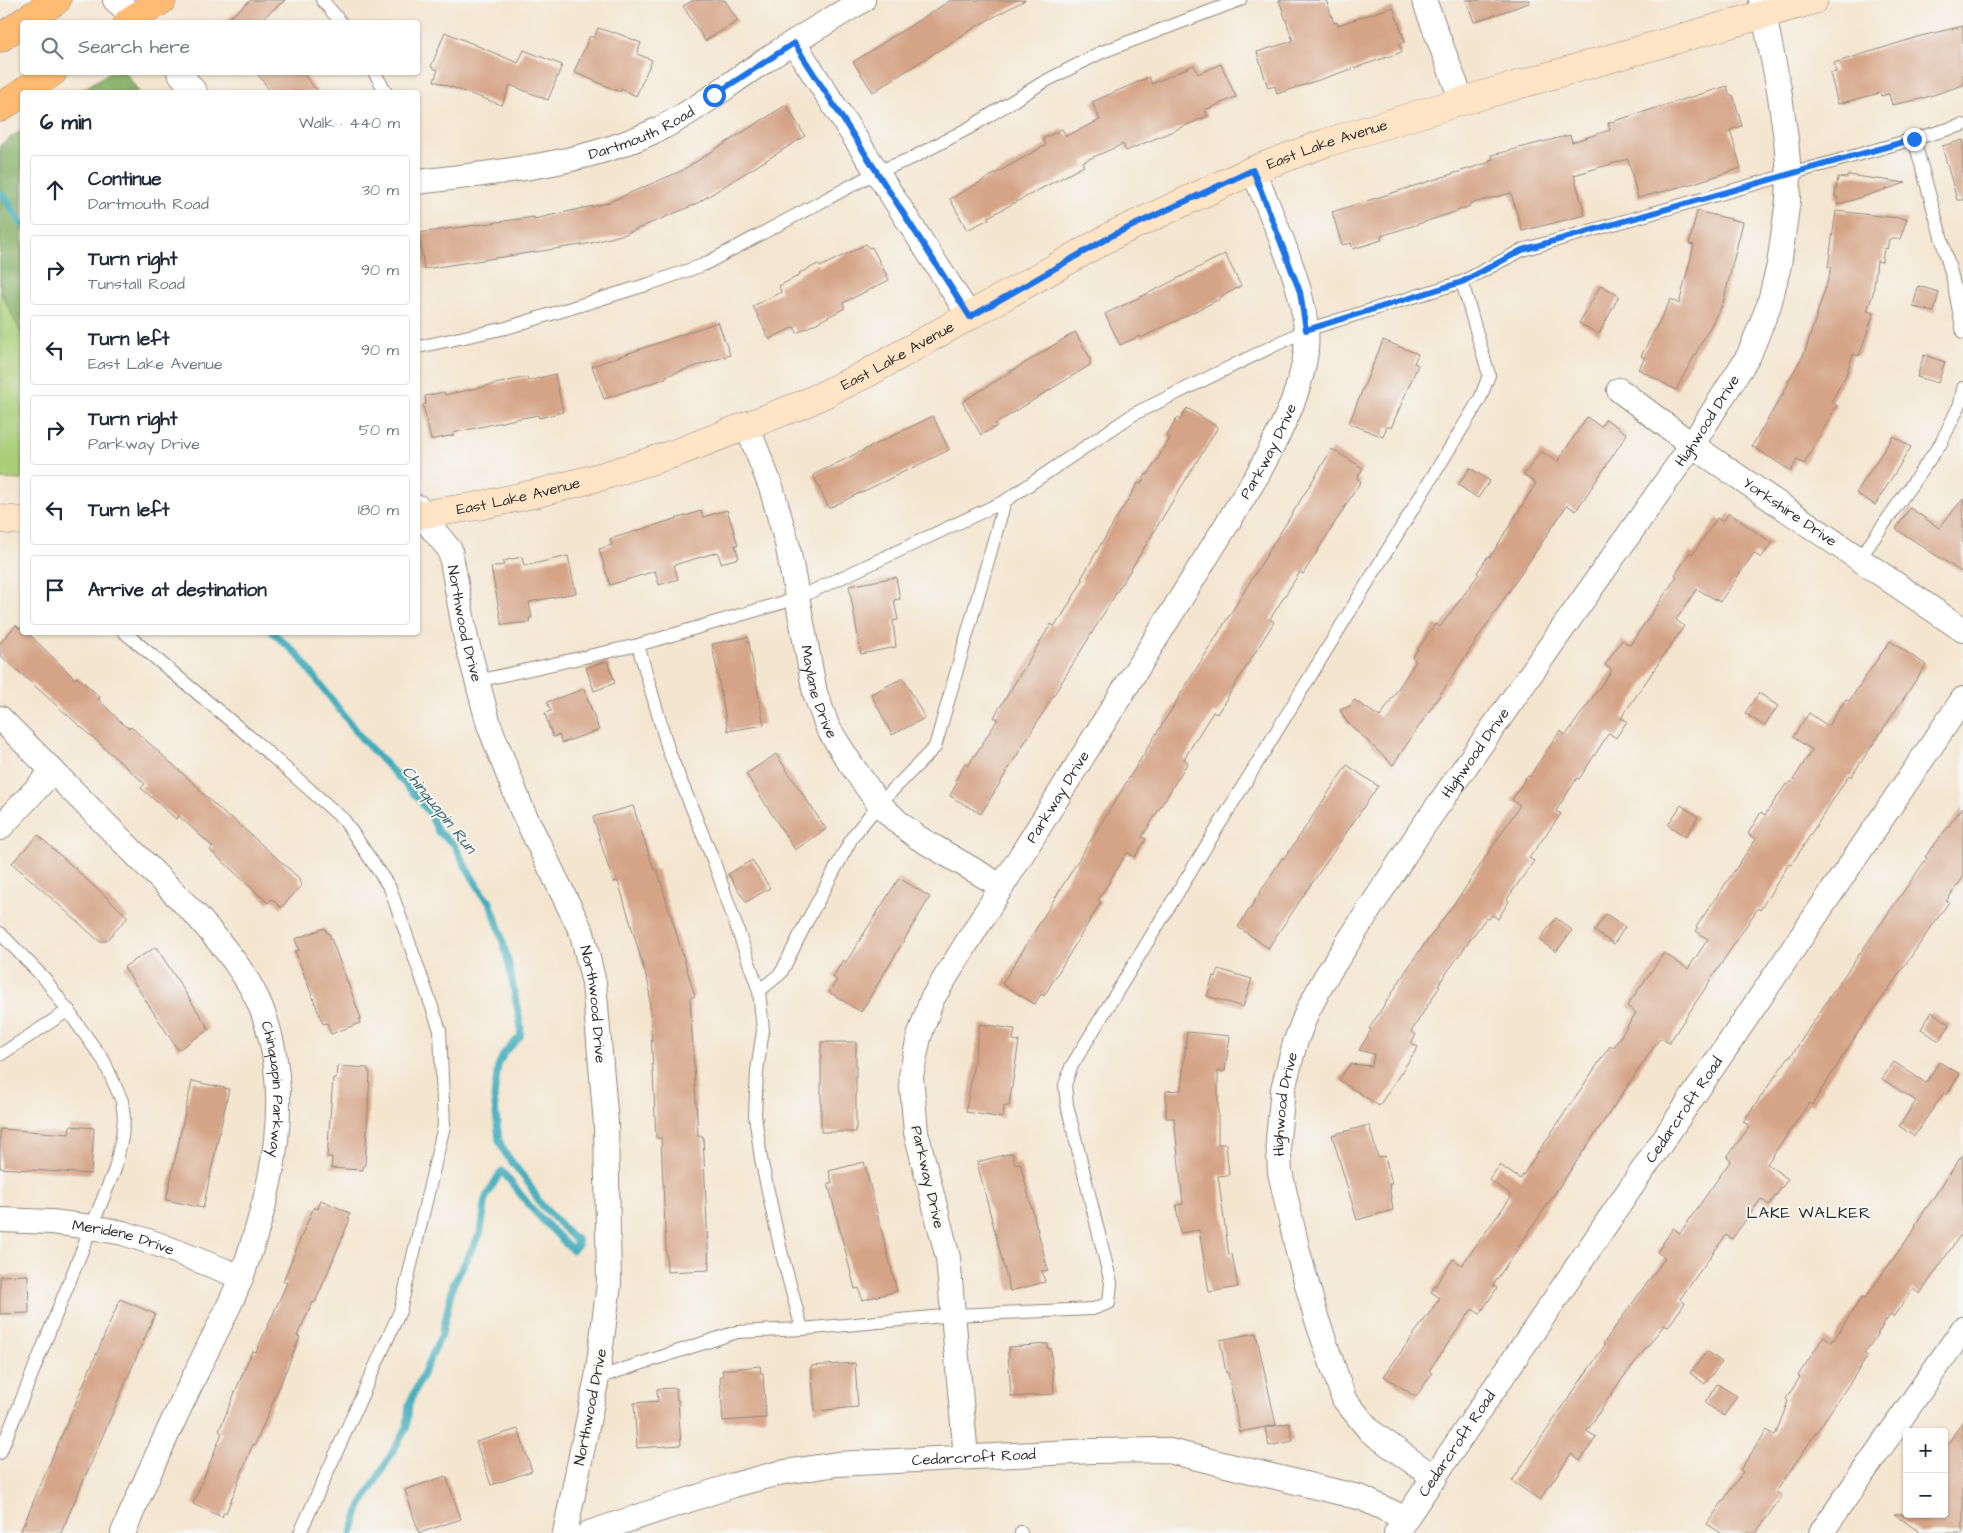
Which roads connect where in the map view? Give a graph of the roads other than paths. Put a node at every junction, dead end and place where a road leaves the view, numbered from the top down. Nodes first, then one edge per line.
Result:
1 (57, 0) edge
2 (115, 0) edge
3 (162, 0) edge
4 (322, 0) edge
5 (863, 0) edge
6 (1240, 0) edge
7 (1424, 0) edge
8 (1814, 0) edge
9 (1762, 7) edge
10 (27, 20) edge
11 (133, 20) edge
12 (135, 20) edge
13 (339, 20) edge
14 (20, 25) edge
15 (0, 38) edge
16 (794, 43) junction
17 (49, 75) edge
18 (181, 75) edge
19 (376, 75) edge
20 (27, 90) edge
21 (193, 90) edge
22 (385, 90) edge
23 (20, 95) edge
24 (1462, 101) junction
25 (0, 108) edge
26 (1963, 125) edge
27 (1914, 139) junction
28 (1253, 170) junction
29 (877, 172) junction
30 (1789, 175) junction
31 (420, 182) edge
32 (1462, 282) junction
33 (970, 317) junction
34 (1306, 330) junction
35 (1963, 333) edge
36 (420, 346) edge
37 (1963, 388) edge
38 (1619, 390) dead end
39 (746, 426) junction
40 (1692, 445) junction
41 (1005, 501) junction
42 (420, 512) edge
43 (420, 513) edge
44 (0, 519) edge
45 (20, 521) edge
46 (1860, 558) junction
47 (798, 598) junction
48 (1963, 630) edge
49 (128, 635) edge
50 (638, 645) junction
51 (477, 681) junction
52 (1963, 699) edge
53 (0, 718) edge
54 (53, 772) junction
55 (879, 804) junction
56 (0, 828) edge
57 (1002, 886) junction
58 (0, 933) edge
59 (759, 991) junction
60 (69, 1010) junction
61 (0, 1055) edge
62 (0, 1220) edge
63 (91, 1227) junction
64 (241, 1277) junction
65 (954, 1315) junction
66 (802, 1329) junction
67 (1963, 1329) edge
68 (597, 1378) junction
69 (4, 1430) edge
70 (0, 1453) edge
71 (966, 1457) junction
72 (1435, 1478) junction
73 (1401, 1526) edge
74 (123, 1533) edge
75 (300, 1533) edge
76 (565, 1533) edge
77 (589, 1533) edge
78 (1821, 1533) edge

1 - 10 main road
2 - 11 street
3 - 12 main road
4 - 13 lane
5 - 16 street, Dartmouth Road
6 - 29 lane
7 - 24 street
8 - 9 street, East Lake Avenue
9 - 24 street, East Lake Avenue
9 - 30 street, Highwood Drive
14 - 15 main road
16 - 29 street
16 - 31 street, Dartmouth Road
17 - 20 main road
18 - 21 street
19 - 22 lane
23 - 25 main road
24 - 28 street, East Lake Avenue
26 - 27 lane
27 - 30 lane
27 - 35 lane
28 - 33 street, East Lake Avenue
28 - 34 street, Parkway Drive
29 - 33 street
29 - 36 lane
30 - 32 lane
30 - 40 street, Highwood Drive
32 - 34 lane
32 - 65 lane
33 - 39 street, East Lake Avenue
34 - 41 lane
34 - 57 street, Parkway Drive
37 - 46 lane
38 - 40 street, Yorkshire Drive
39 - 42 street, East Lake Avenue
39 - 47 street, Maylane Drive
40 - 46 street, Yorkshire Drive
40 - 72 street, Highwood Drive
41 - 47 lane
41 - 55 lane
43 - 51 street, Northwood Drive
44 - 45 street
46 - 48 street, Yorkshire Drive
47 - 50 lane
47 - 55 street, Maylane Drive
49 - 75 lane
50 - 51 lane
50 - 59 lane
51 - 68 street, Northwood Drive
52 - 72 street, Cedarcroft Road
53 - 54 street, Chinquapin Parkway
54 - 56 street
54 - 64 street, Chinquapin Parkway
55 - 57 street, Maylane Drive
55 - 59 lane
57 - 65 street, Parkway Drive
58 - 60 lane
59 - 66 lane
60 - 61 lane
60 - 63 lane
62 - 63 street, Meridene Drive
63 - 64 street, Meridene Drive
63 - 69 lane
64 - 74 street, Chinquapin Parkway
65 - 66 lane
65 - 71 street, Parkway Drive
66 - 68 lane
67 - 78 street
68 - 76 street, Northwood Drive
69 - 70 lane
71 - 73 street, Cedarcroft Road
71 - 77 street, Cedarcroft Road
72 - 73 street, Cedarcroft Road

